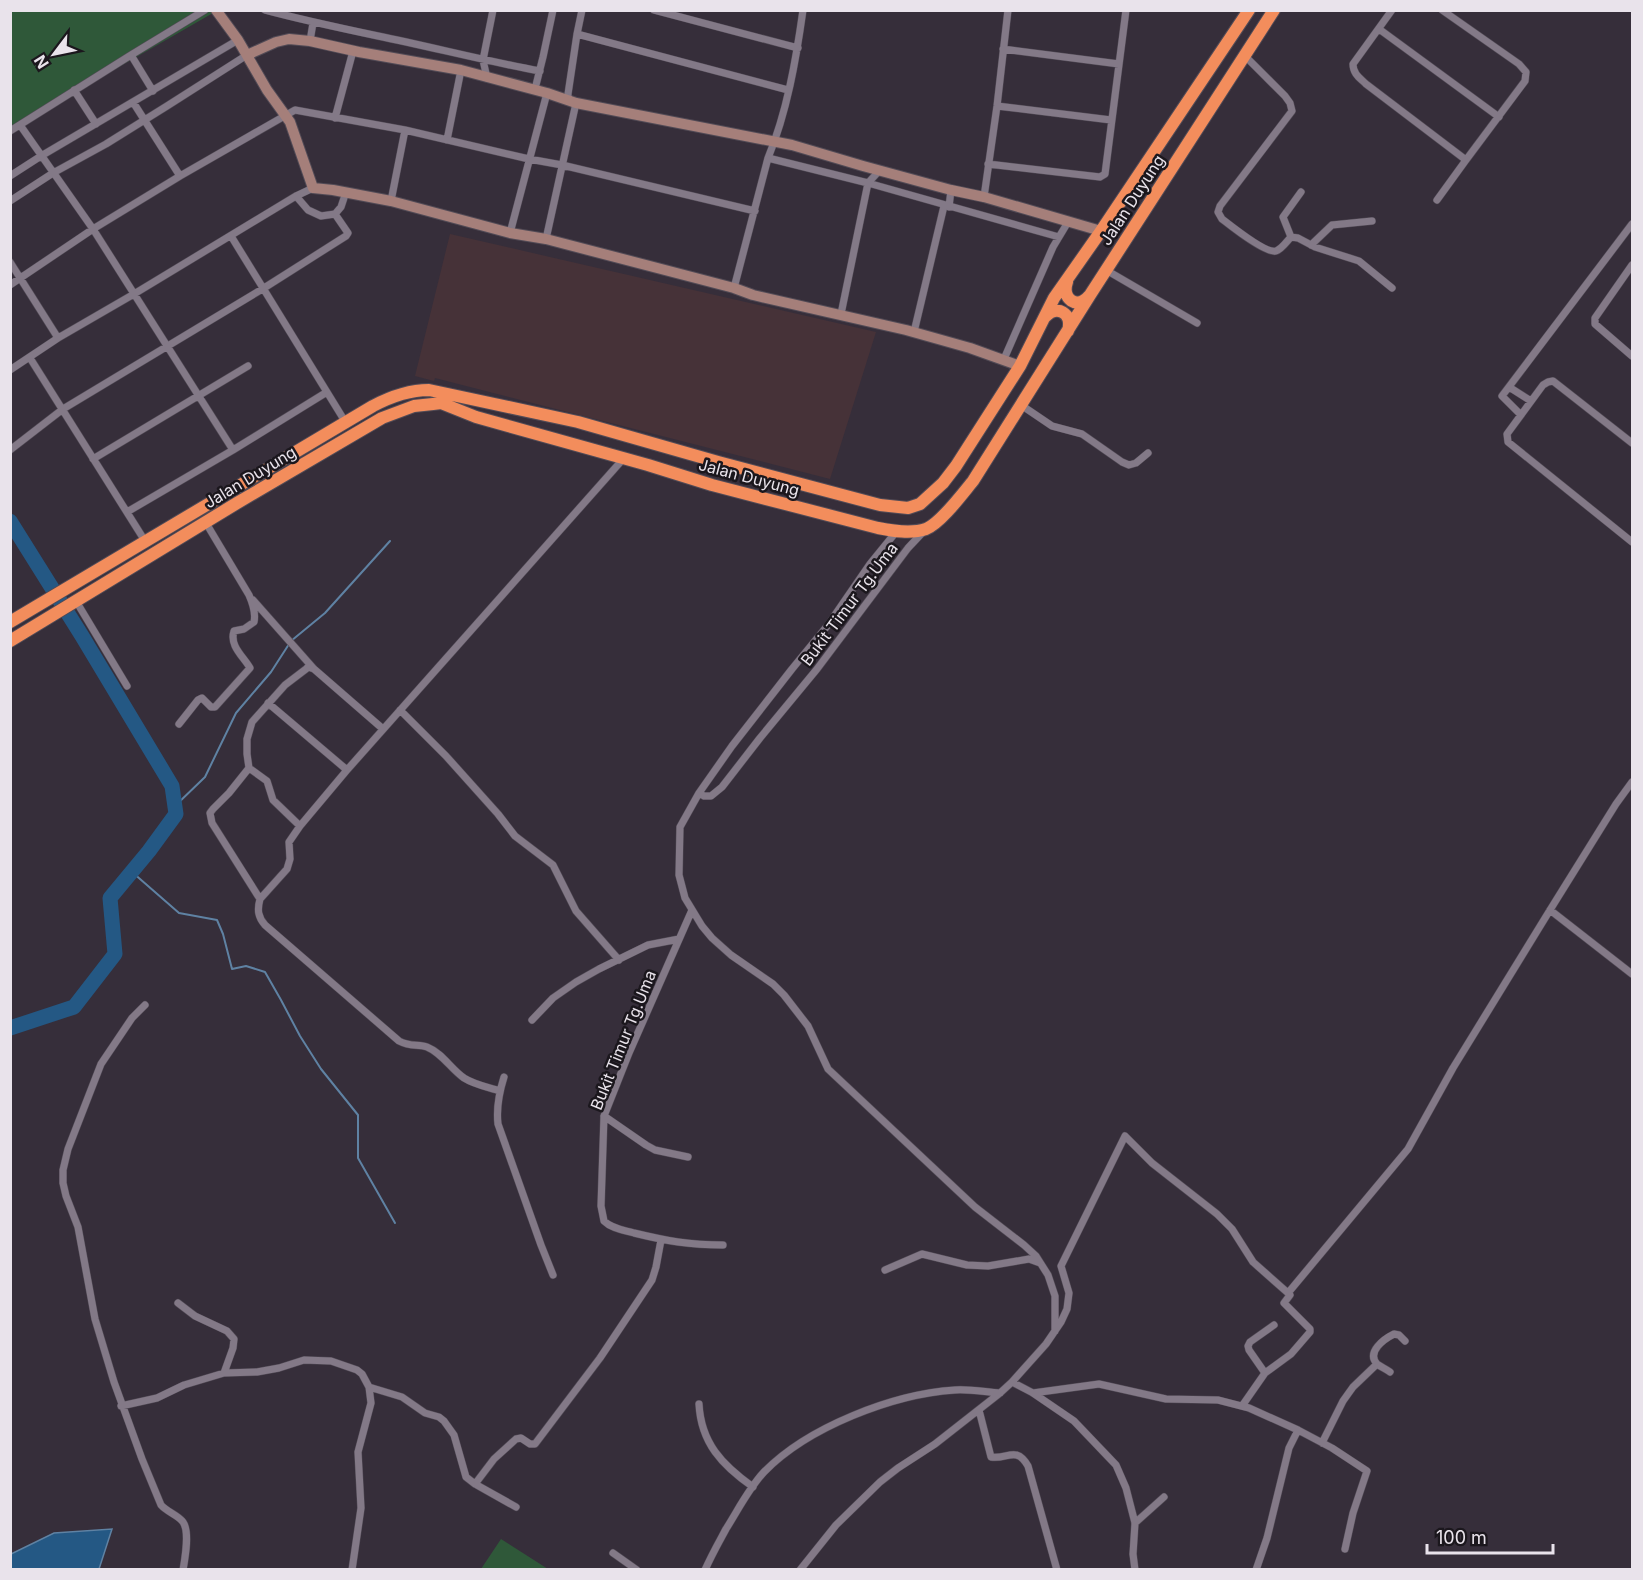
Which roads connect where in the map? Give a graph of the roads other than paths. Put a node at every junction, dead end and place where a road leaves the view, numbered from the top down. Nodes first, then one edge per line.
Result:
1 (204, 10) edge
2 (216, 10) edge
3 (265, 10) edge
4 (494, 10) edge
5 (553, 10) edge
6 (582, 10) edge
7 (654, 10) edge
8 (803, 10) edge
9 (1008, 10) edge
10 (1126, 10) edge
11 (1249, 10) edge
12 (1274, 10) edge
13 (1392, 10) edge
14 (1442, 10) edge
15 (313, 23) junction
16 (1379, 29) junction
17 (577, 34) junction
18 (238, 40) junction
19 (310, 41) junction
20 (798, 48) junction
21 (1004, 49) junction
22 (353, 51) junction
23 (131, 55) junction
24 (246, 55) junction
25 (1245, 56) junction
26 (483, 60) junction
27 (1119, 64) junction
28 (461, 70) junction
29 (540, 71) junction
30 (487, 78) junction
31 (74, 90) junction
32 (535, 90) junction
33 (788, 90) junction
34 (153, 91) junction
35 (547, 93) junction
36 (133, 102) junction
37 (574, 102) junction
38 (997, 106) junction
39 (285, 115) junction
40 (1499, 117) junction
41 (335, 118) junction
42 (144, 120) junction
43 (1112, 120) junction
44 (96, 124) junction
45 (20, 125) junction
46 (405, 130) junction
47 (10, 131) edge
48 (447, 140) junction
49 (775, 142) junction
50 (41, 156) junction
51 (768, 158) junction
52 (529, 159) junction
53 (1466, 160) junction
54 (988, 164) junction
55 (562, 165) junction
56 (879, 171) junction
57 (53, 173) junction
58 (10, 176) edge
59 (180, 176) junction
60 (868, 183) junction
61 (313, 188) junction
62 (951, 190) junction
63 (346, 192) junction
64 (1302, 192) dead end
65 (296, 196) junction
66 (984, 197) junction
67 (1437, 200) dead end
68 (10, 201) edge
69 (391, 201) junction
70 (947, 206) junction
71 (755, 211) junction
72 (335, 214) junction
73 (1372, 220) dead end
74 (1068, 222) junction
75 (1632, 224) edge
76 (93, 230) junction
77 (1101, 231) junction
78 (510, 233) junction
79 (231, 236) junction
80 (1059, 237) junction
81 (1291, 237) junction
82 (546, 239) junction
83 (1311, 245) junction
84 (10, 262) edge
85 (1632, 265) edge
86 (1106, 270) junction
87 (20, 279) junction
88 (1066, 282) junction
89 (10, 285) edge
90 (264, 288) junction
91 (734, 288) junction
92 (1392, 288) dead end
93 (134, 294) junction
94 (1090, 295) junction
95 (841, 314) junction
96 (1045, 318) junction
97 (1197, 323) dead end
98 (1068, 331) junction
99 (914, 332) junction
100 (58, 338) junction
101 (167, 345) junction
102 (1632, 356) edge
103 (30, 358) junction
104 (1004, 359) junction
105 (248, 366) dead end
106 (1020, 366) junction
107 (10, 370) edge
108 (1509, 387) junction
109 (327, 392) junction
110 (198, 395) junction
111 (1531, 401) junction
112 (1021, 405) junction
113 (63, 409) junction
114 (1521, 415) junction
115 (346, 423) junction
116 (583, 424) junction
117 (615, 433) junction
118 (1632, 443) edge
119 (577, 445) junction
120 (10, 450) edge
121 (233, 450) junction
122 (1148, 453) dead end
123 (619, 456) junction
124 (93, 459) junction
125 (266, 469) junction
126 (274, 482) junction
127 (127, 512) junction
128 (206, 523) junction
129 (926, 529) junction
130 (896, 532) junction
131 (144, 541) junction
132 (1632, 542) edge
133 (249, 595) junction
134 (75, 602) junction
135 (10, 622) edge
136 (10, 641) edge
137 (314, 669) junction
138 (127, 686) dead end
139 (268, 703) junction
140 (400, 710) junction
141 (179, 724) dead end
142 (383, 729) junction
143 (249, 768) junction
144 (347, 770) junction
145 (1632, 783) edge
146 (699, 793) junction
147 (300, 826) junction
148 (260, 899) junction
149 (692, 910) junction
150 (1550, 910) junction
151 (679, 939) junction
152 (619, 960) junction
153 (1632, 974) edge
154 (145, 1005) dead end
155 (532, 1020) dead end
156 (504, 1077) dead end
157 (500, 1091) junction
158 (604, 1116) junction
159 (688, 1157) dead end
160 (661, 1240) junction
161 (723, 1245) dead end
162 (1042, 1264) junction
163 (885, 1270) dead end
164 (553, 1275) dead end
165 (1288, 1293) junction
166 (178, 1303) dead end
167 (1274, 1325) dead end
168 (1055, 1331) junction
169 (1405, 1341) dead end
170 (1377, 1364) junction
171 (1390, 1372) dead end
172 (224, 1373) junction
173 (1265, 1373) junction
174 (1012, 1382) junction
175 (369, 1387) junction
176 (1000, 1393) junction
177 (1033, 1393) junction
178 (699, 1404) dead end
179 (122, 1406) junction
180 (1242, 1406) junction
181 (979, 1410) junction
182 (1298, 1430) junction
183 (1322, 1443) junction
184 (475, 1484) junction
185 (753, 1487) junction
186 (1164, 1497) dead end
187 (516, 1507) dead end
188 (1135, 1523) junction
189 (1345, 1549) dead end
190 (613, 1553) dead end
191 (183, 1569) edge
192 (352, 1569) edge
193 (637, 1569) edge
194 (705, 1569) edge
195 (800, 1569) edge
196 (1057, 1569) edge
197 (1135, 1569) edge
198 (1256, 1569) edge

1 - 23 street
2 - 18 street
3 - 15 street
4 - 26 street
5 - 29 street
6 - 17 street
7 - 20 street
8 - 20 street
9 - 21 street
10 - 27 street
11 - 77 highway, Jalan Duyung
12 - 25 highway, Jalan Duyung
13 - 16 street
14 - 40 street
15 - 19 street
15 - 26 street
16 - 40 street
16 - 53 street
17 - 33 street
17 - 37 street
18 - 24 street
18 - 34 street
19 - 22 street
19 - 24 street
20 - 33 street
21 - 27 street
21 - 38 street
22 - 28 street
22 - 41 street
23 - 31 street
23 - 34 street
24 - 39 street
24 - 42 street
25 - 81 street
25 - 86 highway, Jalan Duyung
26 - 29 street
26 - 30 street
27 - 43 street
28 - 30 street
28 - 48 street
29 - 32 street
30 - 32 street
31 - 44 street
31 - 45 street
32 - 35 street
33 - 49 street
34 - 36 street
35 - 37 street
35 - 52 street
36 - 42 street
36 - 44 street
37 - 49 street
37 - 55 street
38 - 43 street
38 - 54 street
39 - 41 street
39 - 59 street
39 - 61 street
40 - 53 street
41 - 46 street
42 - 57 street
42 - 59 street
43 - 54 street
44 - 50 street
45 - 47 street
45 - 50 street
46 - 48 street
46 - 69 street
48 - 52 street
49 - 51 street
49 - 56 street
50 - 57 street
50 - 58 street
51 - 60 street
51 - 71 street
52 - 55 street
52 - 78 street
53 - 67 street
54 - 66 street
55 - 71 street
55 - 82 street
56 - 60 street
56 - 62 street
57 - 68 street
57 - 76 street
59 - 76 street
60 - 70 street
60 - 95 street
61 - 63 street
61 - 65 street
62 - 66 street
62 - 70 street
63 - 69 street
63 - 72 street
64 - 81 street
65 - 72 street
65 - 79 street
66 - 74 street
69 - 78 street
70 - 80 street
70 - 99 street
71 - 91 street
72 - 90 street
73 - 83 street
74 - 77 street
74 - 80 street
75 - 108 street
76 - 87 street
76 - 93 street
77 - 88 highway, Jalan Duyung
78 - 82 street
79 - 90 street
79 - 93 street
80 - 104 street
81 - 83 street
82 - 91 street
83 - 92 street
84 - 87 street
85 - 102 street
86 - 94 highway, Jalan Duyung
86 - 97 street
87 - 89 street
87 - 100 street
88 - 94 highway
88 - 96 highway, Jalan Duyung
90 - 101 street
90 - 109 street
91 - 95 street
93 - 100 street
93 - 101 street
94 - 98 highway, Jalan Duyung
95 - 99 street
96 - 98 highway
96 - 106 highway, Jalan Duyung
98 - 112 highway, Jalan Duyung
99 - 104 street
100 - 103 street
101 - 110 street
101 - 113 street
103 - 107 street
103 - 113 street
104 - 106 street
105 - 110 street
106 - 117 highway, Jalan Duyung
108 - 111 street
108 - 114 street
109 - 115 street
109 - 121 street
110 - 121 street
110 - 124 street
111 - 114 street
111 - 118 street
112 - 122 street
112 - 129 highway, Jalan Duyung
113 - 120 street
113 - 124 street
114 - 132 street
115 - 116 highway, Jalan Duyung
115 - 125 highway, Jalan Duyung
116 - 117 highway, Jalan Duyung
116 - 119 highway
117 - 123 highway
119 - 123 highway, Jalan Duyung
119 - 126 highway, Jalan Duyung
121 - 127 street
123 - 130 highway, Jalan Duyung
123 - 140 street
124 - 127 street
125 - 126 highway
125 - 131 highway, Jalan Duyung
126 - 128 highway, Jalan Duyung
127 - 131 street
128 - 133 street
128 - 134 highway, Jalan Duyung
129 - 130 highway, Jalan Duyung
129 - 146 street, Bukit Timur Tg.Uma
130 - 146 street, Bukit Timur Tg.Uma
131 - 135 highway, Jalan Duyung
133 - 137 street
133 - 141 street
134 - 136 highway, Jalan Duyung
134 - 138 street
137 - 139 street
137 - 142 street
139 - 143 street
139 - 144 street
140 - 142 street
140 - 152 street
142 - 144 street
143 - 147 street
143 - 148 street
144 - 147 street
145 - 150 street
146 - 149 street, Bukit Timur Tg.Uma
147 - 148 street
148 - 157 street
149 - 151 street, Bukit Timur Tg.Uma
149 - 162 street
150 - 153 street
150 - 165 street
151 - 152 street
151 - 158 street, Bukit Timur Tg.Uma
152 - 155 street
154 - 179 street
156 - 157 street
157 - 164 street
158 - 159 street
158 - 160 street, Bukit Timur Tg.Uma
160 - 161 street, Bukit Timur Tg.Uma
160 - 184 street
162 - 163 street
162 - 168 street
165 - 168 street
165 - 173 street
166 - 172 street
167 - 173 street
168 - 174 street
169 - 170 street
170 - 171 street
170 - 183 street
172 - 175 street
172 - 179 street
173 - 180 street
174 - 176 street
174 - 177 street
175 - 184 street
175 - 192 street
176 - 181 street
176 - 185 street
177 - 180 street
177 - 188 street
178 - 185 street
179 - 191 street
180 - 182 street
181 - 195 street
181 - 196 street
182 - 183 street
182 - 198 street
183 - 189 street
184 - 187 street
185 - 194 street
186 - 188 street
188 - 197 street
190 - 193 street

